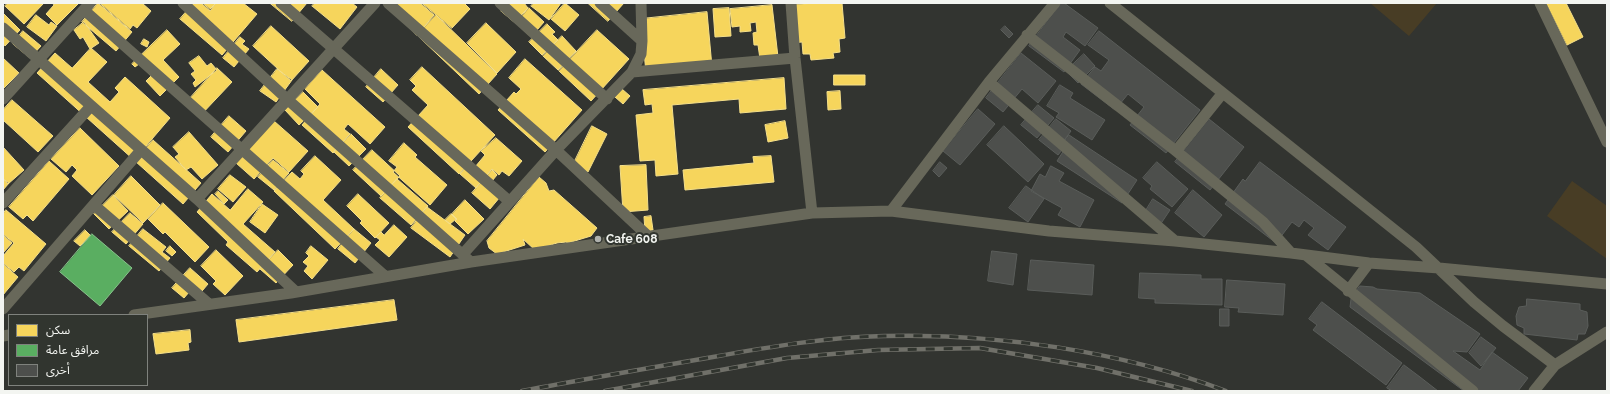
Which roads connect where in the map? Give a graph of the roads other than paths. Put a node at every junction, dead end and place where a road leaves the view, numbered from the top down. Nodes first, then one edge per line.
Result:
1 (183, 3) edge
2 (280, 3) edge
3 (375, 3) edge
4 (388, 3) edge
5 (500, 3) edge
6 (600, 3) edge
7 (641, 3) edge
8 (644, 3) edge
9 (791, 3) edge
10 (1055, 3) edge
11 (1110, 3) edge
12 (1540, 3) edge
13 (87, 7) edge
14 (3, 28) edge
15 (1027, 35) junction
16 (642, 41) junction
17 (333, 49) junction
18 (795, 58) junction
19 (38, 59) junction
20 (632, 72) junction
21 (989, 82) junction
22 (1222, 94) junction
23 (3, 99) edge
24 (607, 99) junction
25 (287, 100) junction
26 (91, 106) junction
27 (1607, 142) edge
28 (141, 150) junction
29 (241, 150) junction
30 (556, 150) junction
31 (1176, 151) junction
32 (197, 199) junction
33 (509, 201) junction
34 (3, 204) edge
35 (94, 204) junction
36 (891, 211) junction
37 (812, 213) junction
38 (649, 237) junction
39 (1175, 241) junction
40 (1291, 253) junction
41 (1308, 256) junction
42 (467, 258) junction
43 (1369, 263) junction
44 (1439, 268) junction
45 (385, 276) junction
46 (1607, 284) edge
47 (1348, 291) junction
48 (296, 292) junction
49 (209, 304) junction
50 (3, 308) edge
51 (141, 314) edge
52 (1607, 332) edge
53 (1555, 365) junction
54 (1473, 391) edge
55 (1534, 391) edge

1 - 25 street
2 - 17 street
3 - 17 street
4 - 30 street
5 - 24 street
6 - 16 street
7 - 8 street
7 - 16 street
9 - 18 street
10 - 15 street
11 - 22 street
12 - 27 street
13 - 19 street
13 - 29 street
14 - 19 street
15 - 21 street
15 - 31 street
16 - 20 street
17 - 25 street
17 - 33 street
18 - 20 street
18 - 37 street
19 - 23 street
19 - 26 street
20 - 24 street
21 - 36 street
21 - 39 street
22 - 31 street
22 - 44 street
24 - 30 street
25 - 29 street
25 - 42 street
26 - 28 street
26 - 34 street
28 - 32 street
28 - 35 street
29 - 32 street
29 - 45 street
30 - 33 street
30 - 38 street
31 - 40 street
32 - 48 street
33 - 42 street
35 - 49 street
35 - 50 street
36 - 37 street
36 - 39 street
37 - 38 street
38 - 42 street
39 - 40 street
40 - 41 street
41 - 43 street
41 - 47 street
42 - 45 street
43 - 44 street
43 - 47 street
44 - 46 street
44 - 53 street
45 - 48 street
47 - 54 street
48 - 49 street
49 - 51 street
52 - 53 street
53 - 55 street

